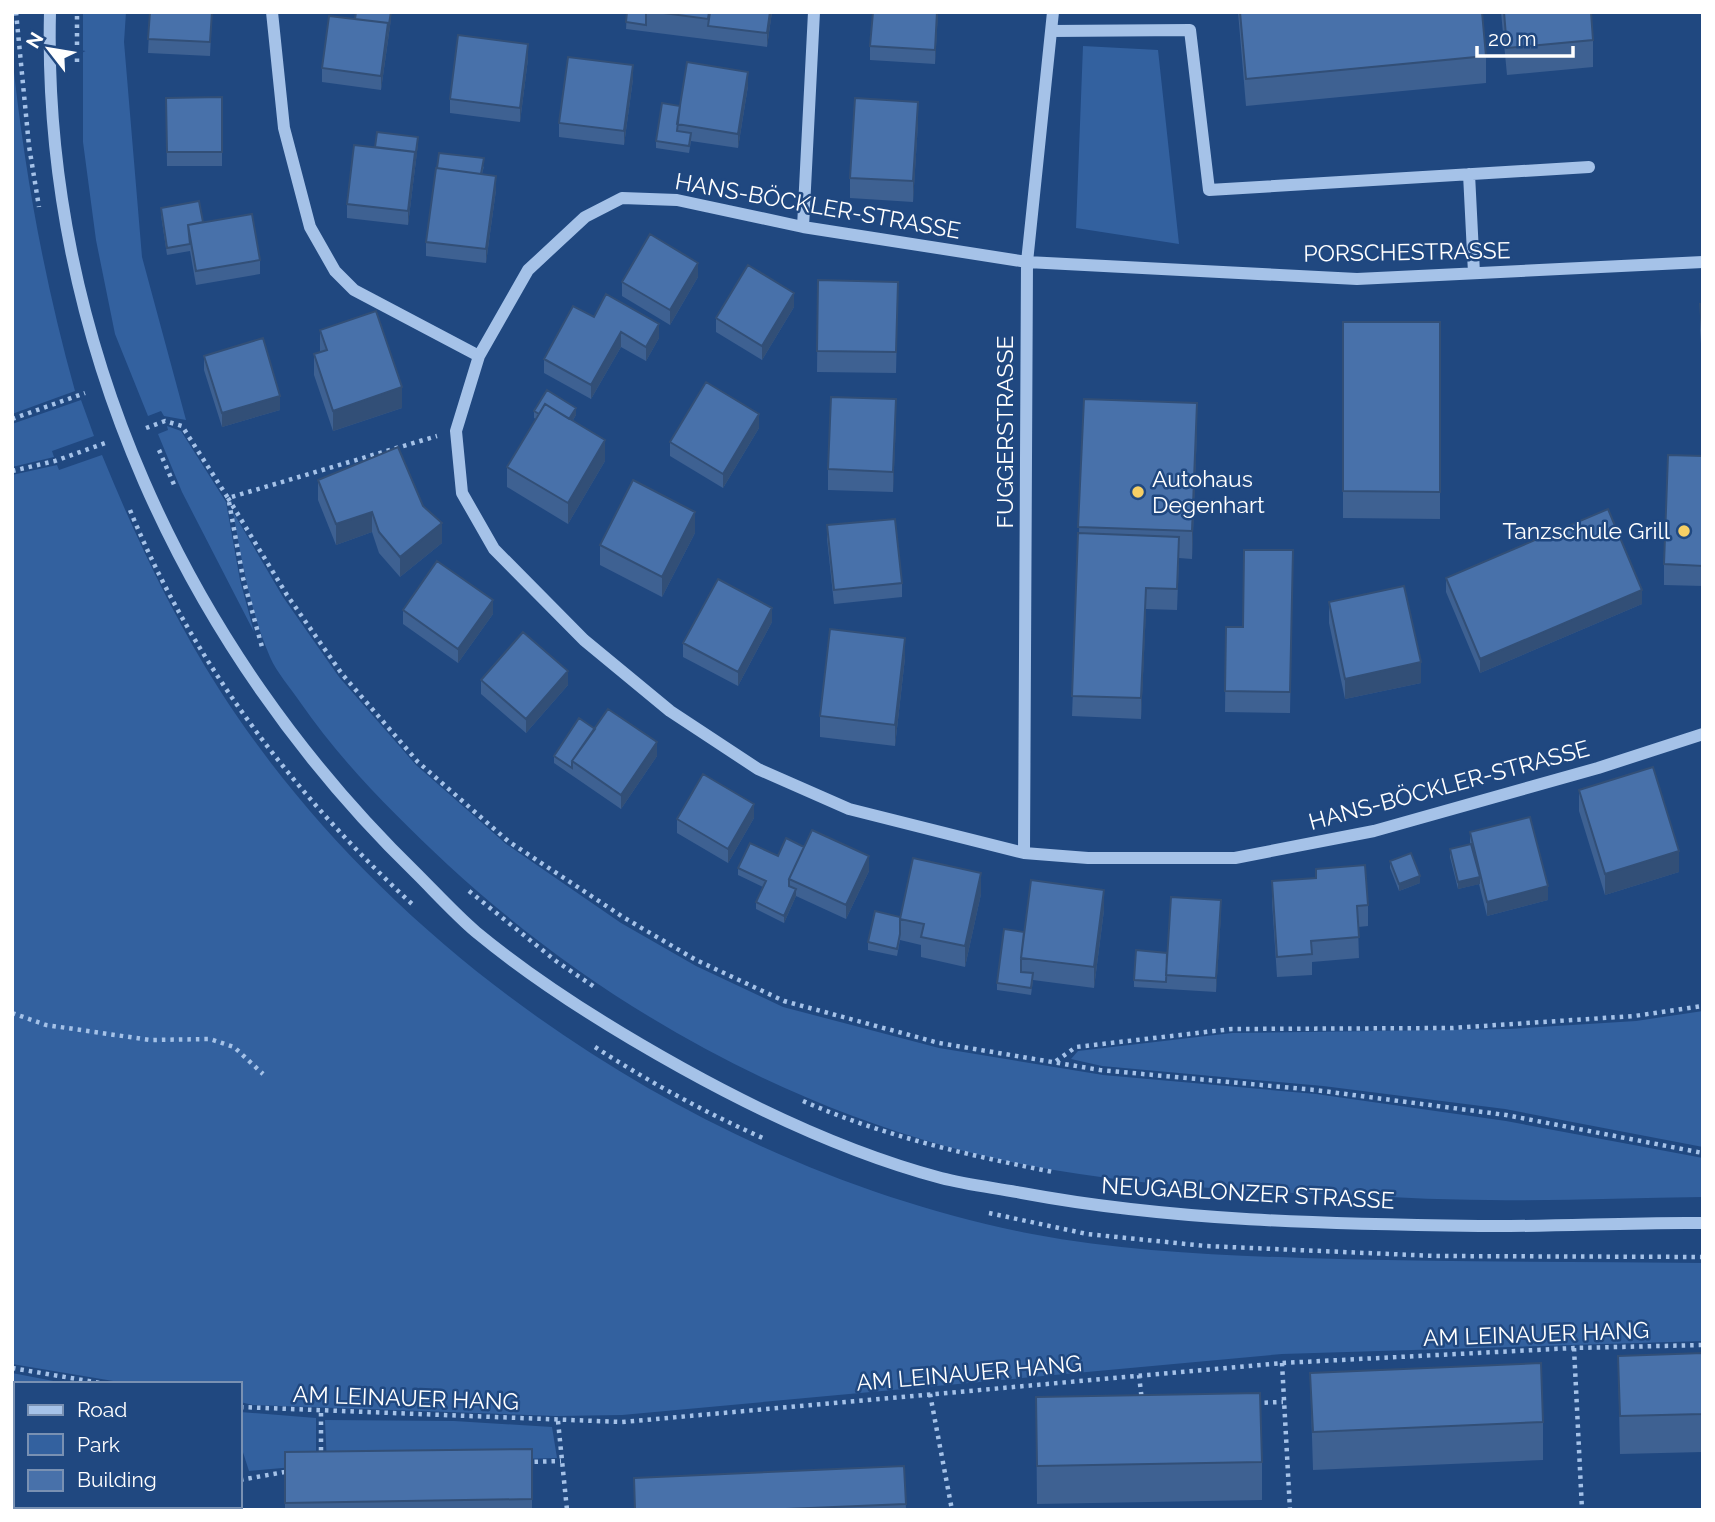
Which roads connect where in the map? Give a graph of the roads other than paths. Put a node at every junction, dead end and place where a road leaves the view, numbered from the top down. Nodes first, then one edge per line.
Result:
1 (50, 12) edge
2 (271, 12) edge
3 (814, 12) edge
4 (1053, 12) edge
5 (1051, 31) junction
6 (1588, 167) dead end
7 (1469, 174) junction
8 (803, 227) junction
9 (1027, 262) junction
10 (1703, 262) edge
11 (1474, 273) junction
12 (479, 356) junction
13 (1703, 734) edge
14 (1024, 853) junction
15 (1703, 1223) edge

1 - 15 street, NEUGABLONZER STRASSE
2 - 12 street
3 - 8 street
4 - 5 street, FUGGERSTRASSE
5 - 7 street
5 - 9 street, FUGGERSTRASSE
6 - 7 street
7 - 11 street
8 - 9 street, HANS-BÖCKLER-STRASSE
8 - 12 street, HANS-BÖCKLER-STRASSE
9 - 11 street, PORSCHESTRASSE
9 - 14 street, FUGGERSTRASSE
10 - 11 street, PORSCHESTRASSE
12 - 14 street, HANS-BÖCKLER-STRASSE
13 - 14 street, HANS-BÖCKLER-STRASSE

